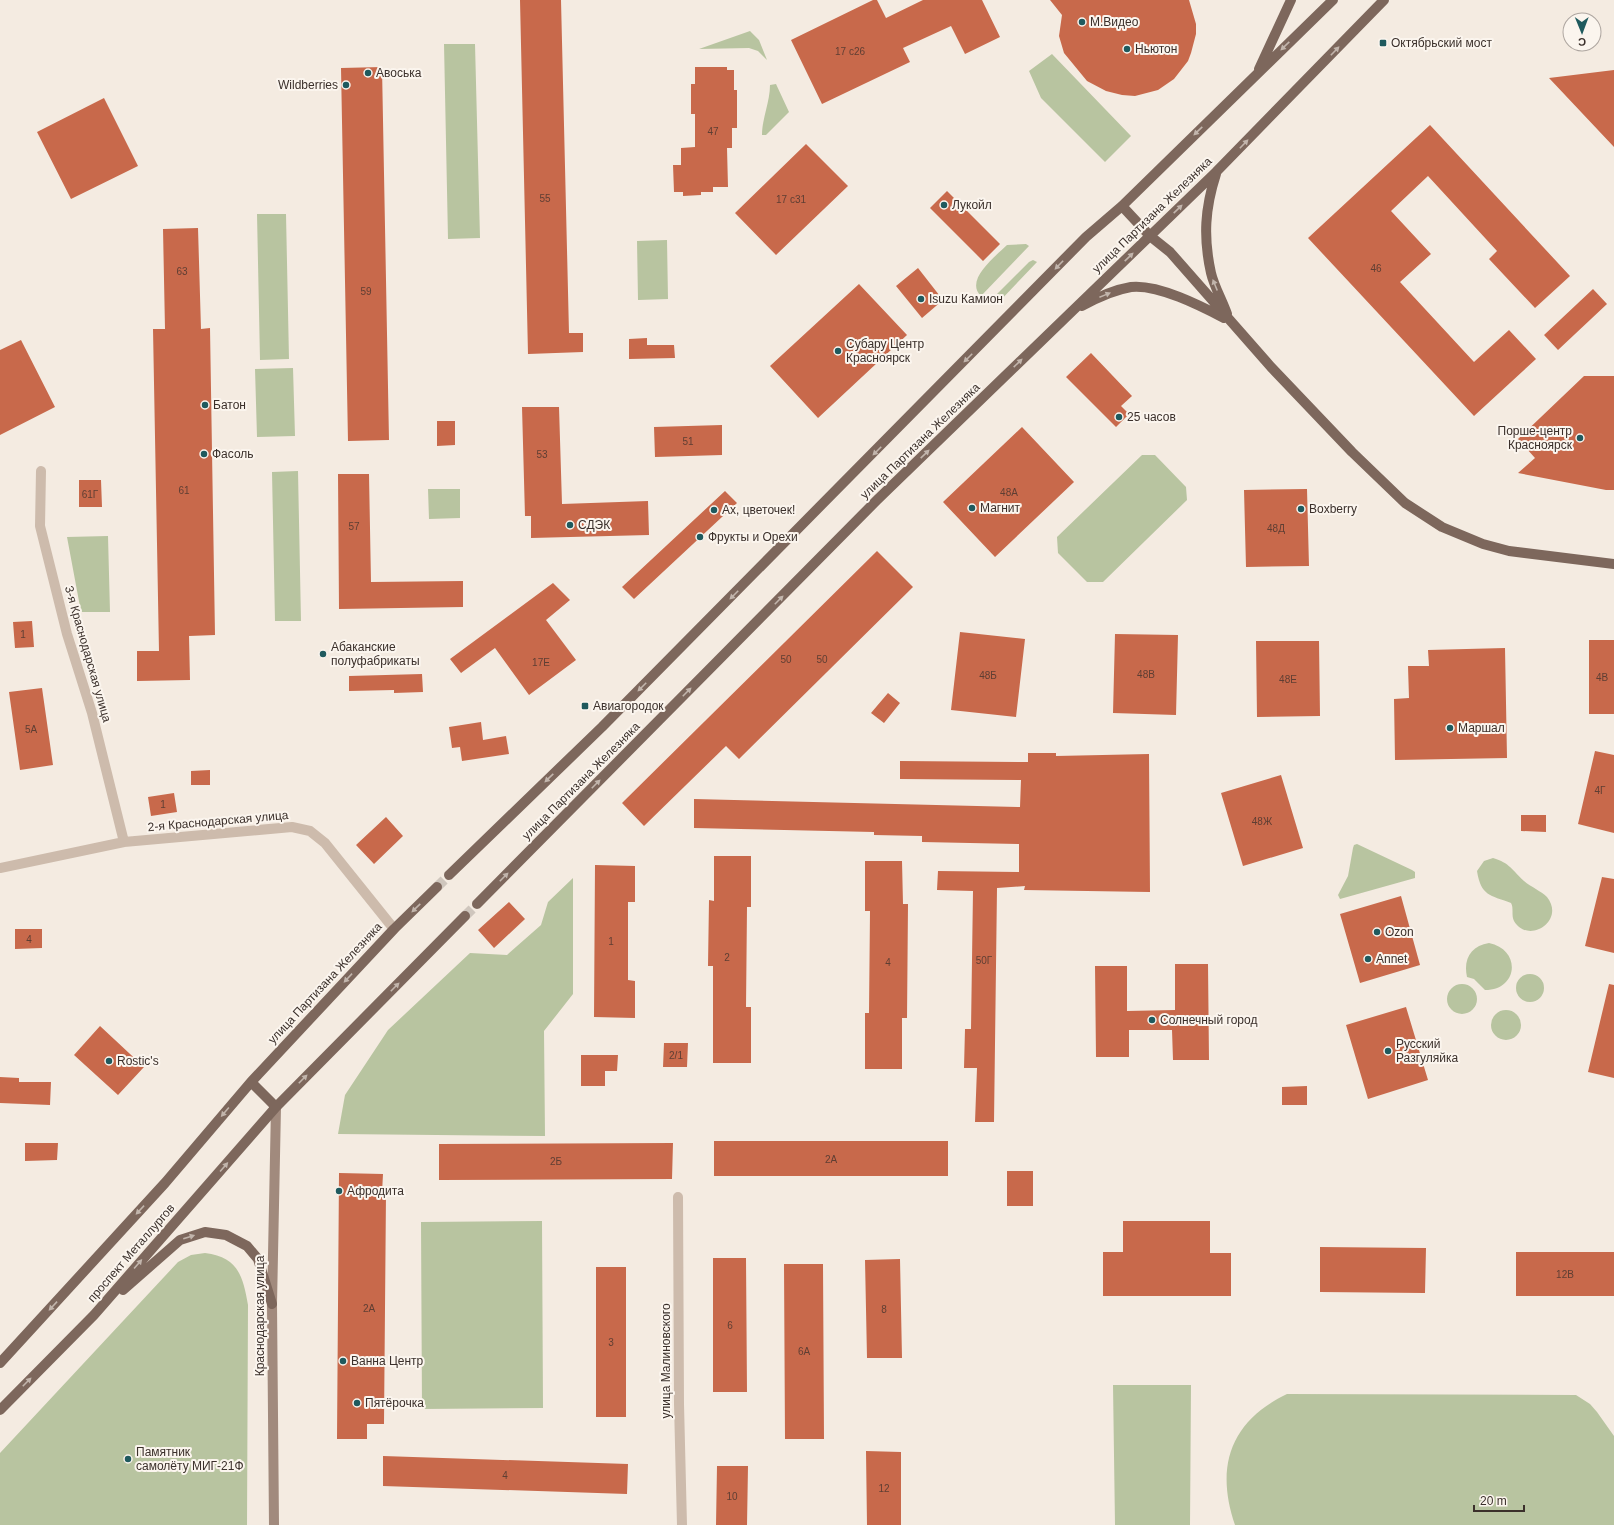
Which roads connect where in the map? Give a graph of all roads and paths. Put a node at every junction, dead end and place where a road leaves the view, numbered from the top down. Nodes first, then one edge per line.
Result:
1 (1291, 0) edge
2 (1333, 0) edge
3 (1384, 0) edge
4 (1256, 75) junction
5 (1216, 172) junction
6 (1122, 206) junction
7 (1150, 236) junction
8 (1070, 312) junction
9 (1230, 321) junction
10 (41, 471) dead end
11 (1614, 564) edge
12 (124, 842) junction
13 (0, 868) edge
14 (449, 875) tunnel mouth
15 (437, 887) tunnel mouth
16 (477, 904) tunnel mouth
17 (465, 916) tunnel mouth
18 (394, 929) junction
19 (251, 1082) junction
20 (276, 1107) junction
21 (678, 1197) dead end
22 (272, 1304) junction
23 (94, 1315) junction
24 (0, 1363) edge
25 (0, 1410) edge
26 (274, 1525) edge
27 (682, 1525) edge

1 - 4 main road
2 -> 4 main road, улица Партизана Железняка
5 -> 3 main road, улица Партизана Железняка
4 -> 6 main road, улица Партизана Железняка
7 -> 5 main road, улица Партизана Железняка
9 -> 5 main road
6 - 7 main road
6 -> 14 main road, улица Партизана Железняка
8 -> 7 main road, улица Партизана Железняка
7 - 9 main road
8 -> 9 main road
16 -> 8 main road, улица Партизана Железняка
9 - 11 main road
10 - 12 street, 3-я Краснодарская улица
12 - 13 street, 2-я Краснодарская улица
12 - 18 street, 2-я Краснодарская улица
15 -> 18 main road, улица Партизана Железняка
20 -> 17 main road
18 -> 19 main road, улица Партизана Железняка
19 - 20 main road
19 -> 24 main road, проспект Металлургов
20 - 22 main road, Краснодарская улица
23 -> 20 main road, проспект Металлургов
21 - 27 street, улица Малиновского
23 -> 22 main road
22 - 26 main road, Краснодарская улица
25 -> 23 main road, проспект Металлургов

